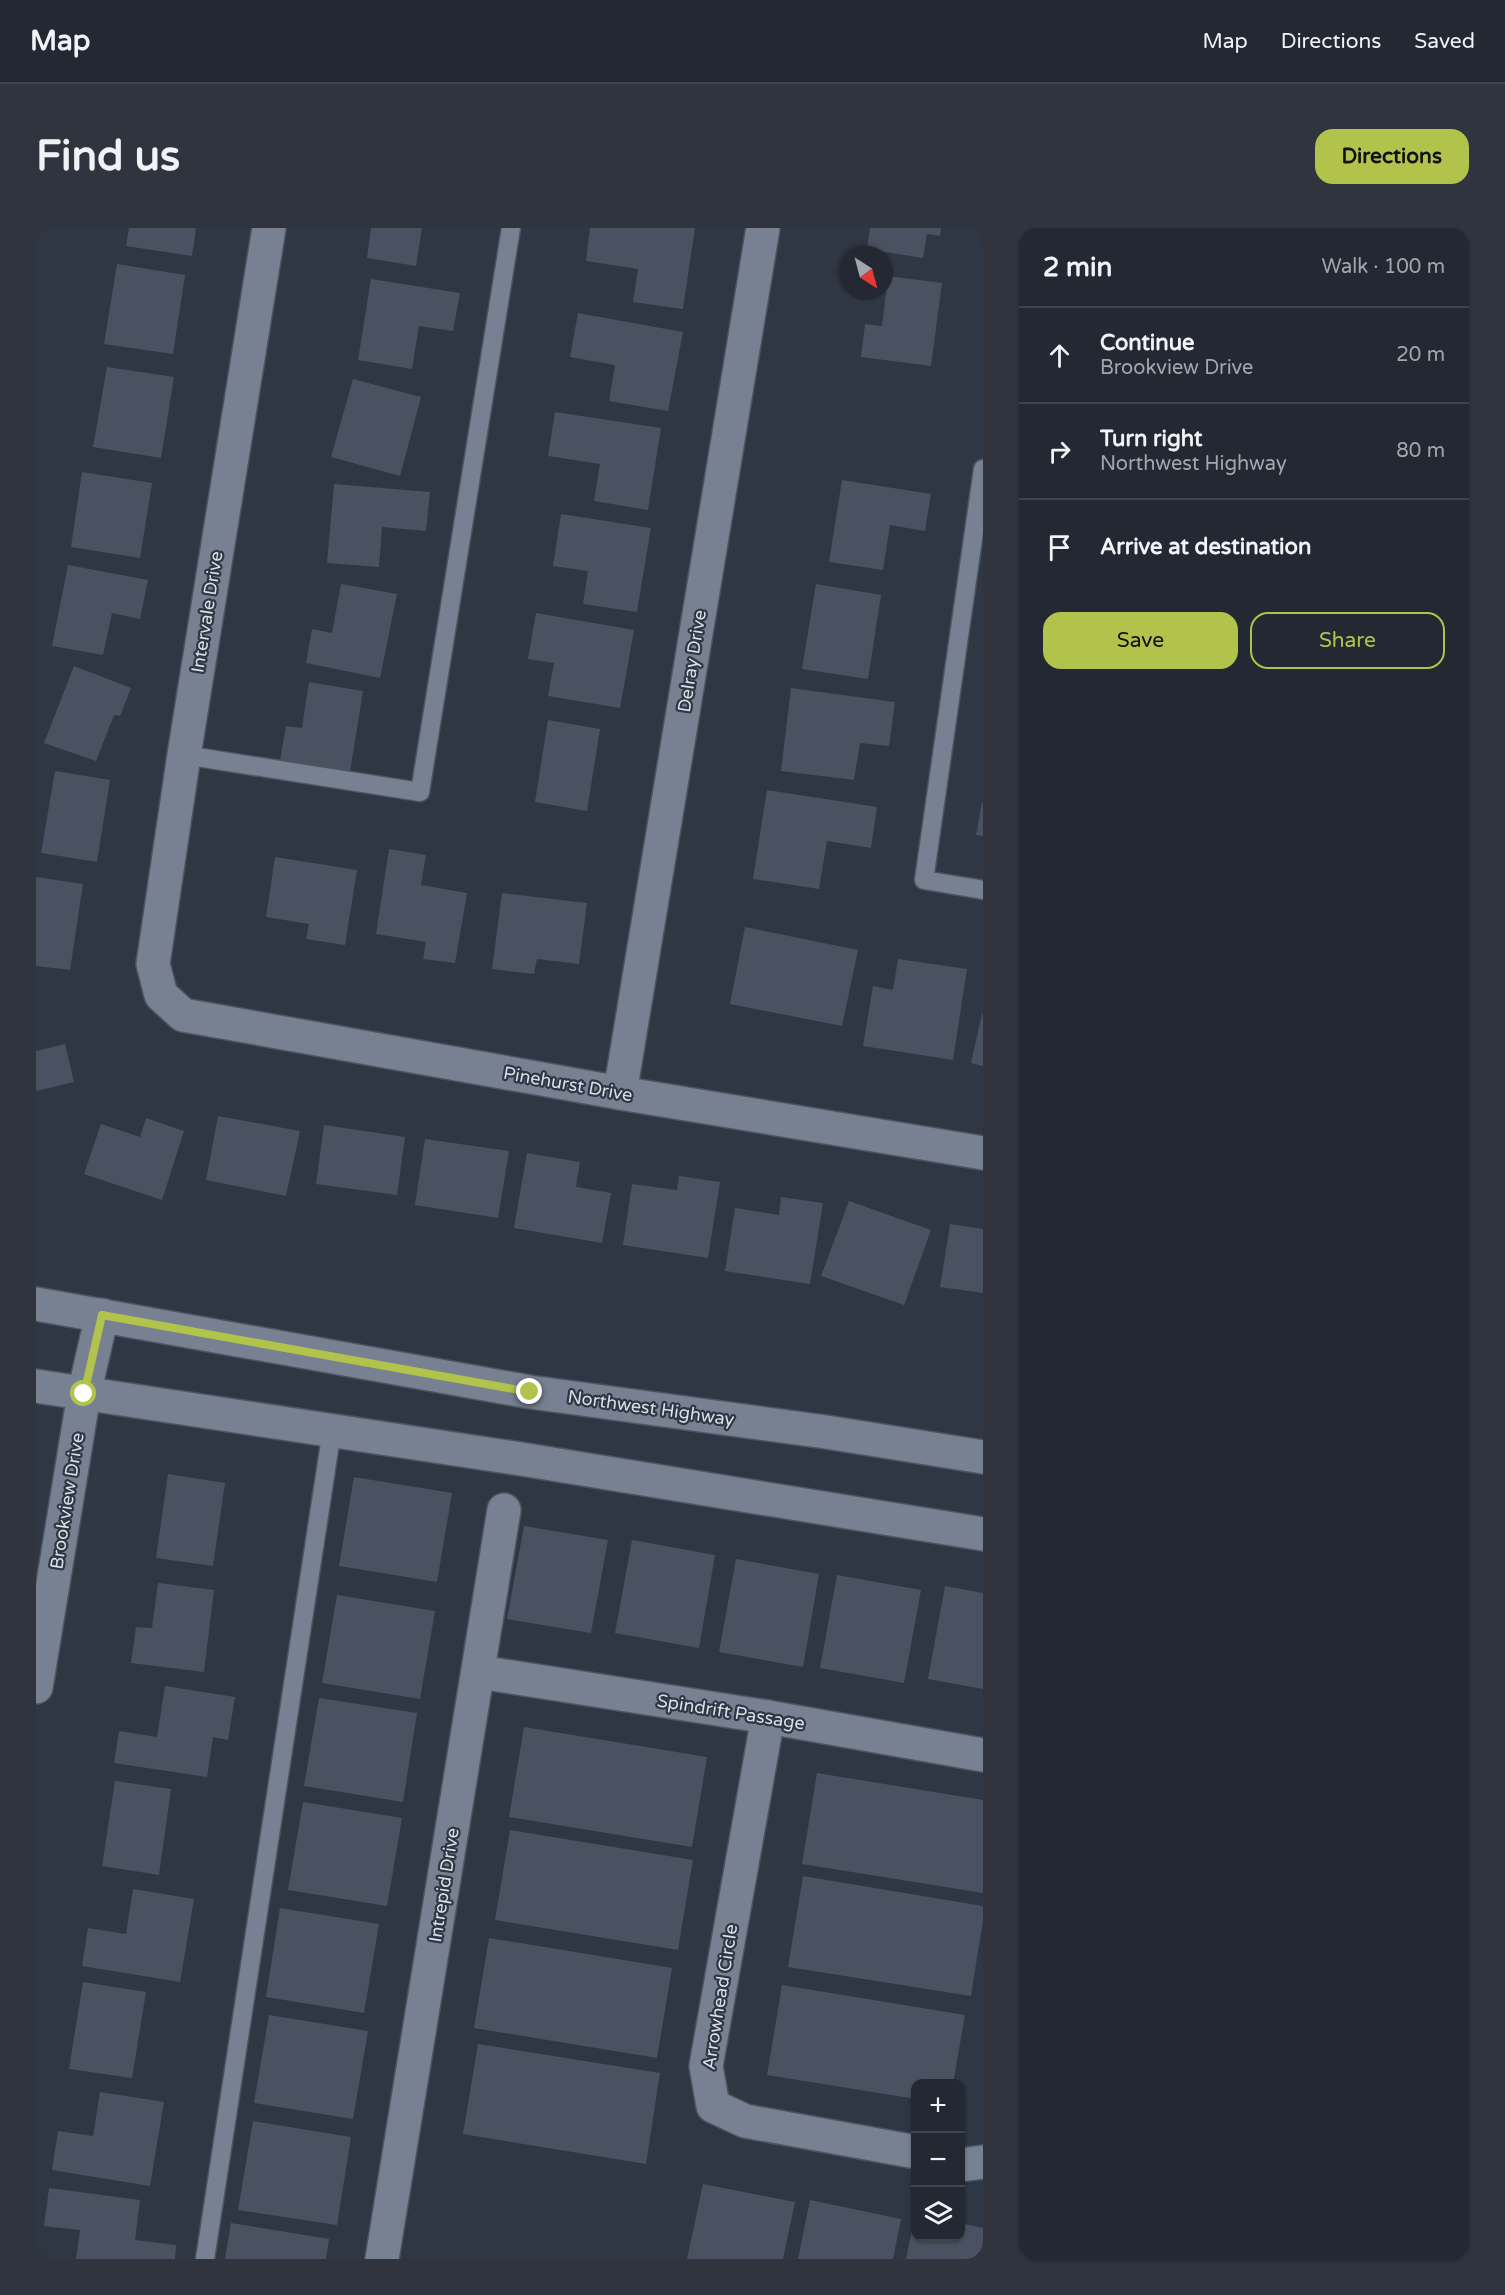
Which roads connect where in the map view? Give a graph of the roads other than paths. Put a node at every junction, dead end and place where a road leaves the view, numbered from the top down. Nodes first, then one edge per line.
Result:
1 (269, 228) edge
2 (511, 228) edge
3 (763, 228) edge
4 (983, 469) edge
5 (184, 755) junction
6 (983, 890) edge
7 (161, 995) joint
8 (620, 1093) junction
9 (983, 1153) edge
10 (36, 1304) edge
11 (102, 1315) junction
12 (36, 1386) edge
13 (84, 1394) junction
14 (333, 1430) junction
15 (983, 1457) edge
16 (504, 1510) dead end
17 (983, 1534) edge
18 (479, 1672) junction
19 (36, 1687) edge
20 (768, 1717) junction
21 (983, 1755) edge
22 (911, 2151) edge
23 (983, 2162) edge
24 (965, 2164) edge
25 (205, 2259) edge
26 (382, 2259) edge

1 - 5 street, Intervale Drive
2 - 5 lane
3 - 8 street, Delray Drive
4 - 6 lane
5 - 7 street, Intervale Drive
7 - 8 street, Pinehurst Drive
8 - 9 street, Pinehurst Drive
10 - 11 street, Northwest Highway
11 - 13 street, Brookview Drive
11 - 15 street, Northwest Highway
12 - 13 street
13 - 14 street
13 - 19 street, Brookview Drive
14 - 17 street
14 - 25 lane
16 - 18 street, Intrepid Drive
18 - 20 street, Spindrift Passage
18 - 26 street, Intrepid Drive
20 - 21 street, Spindrift Passage
20 - 22 street, Arrowhead Circle
23 - 24 street

